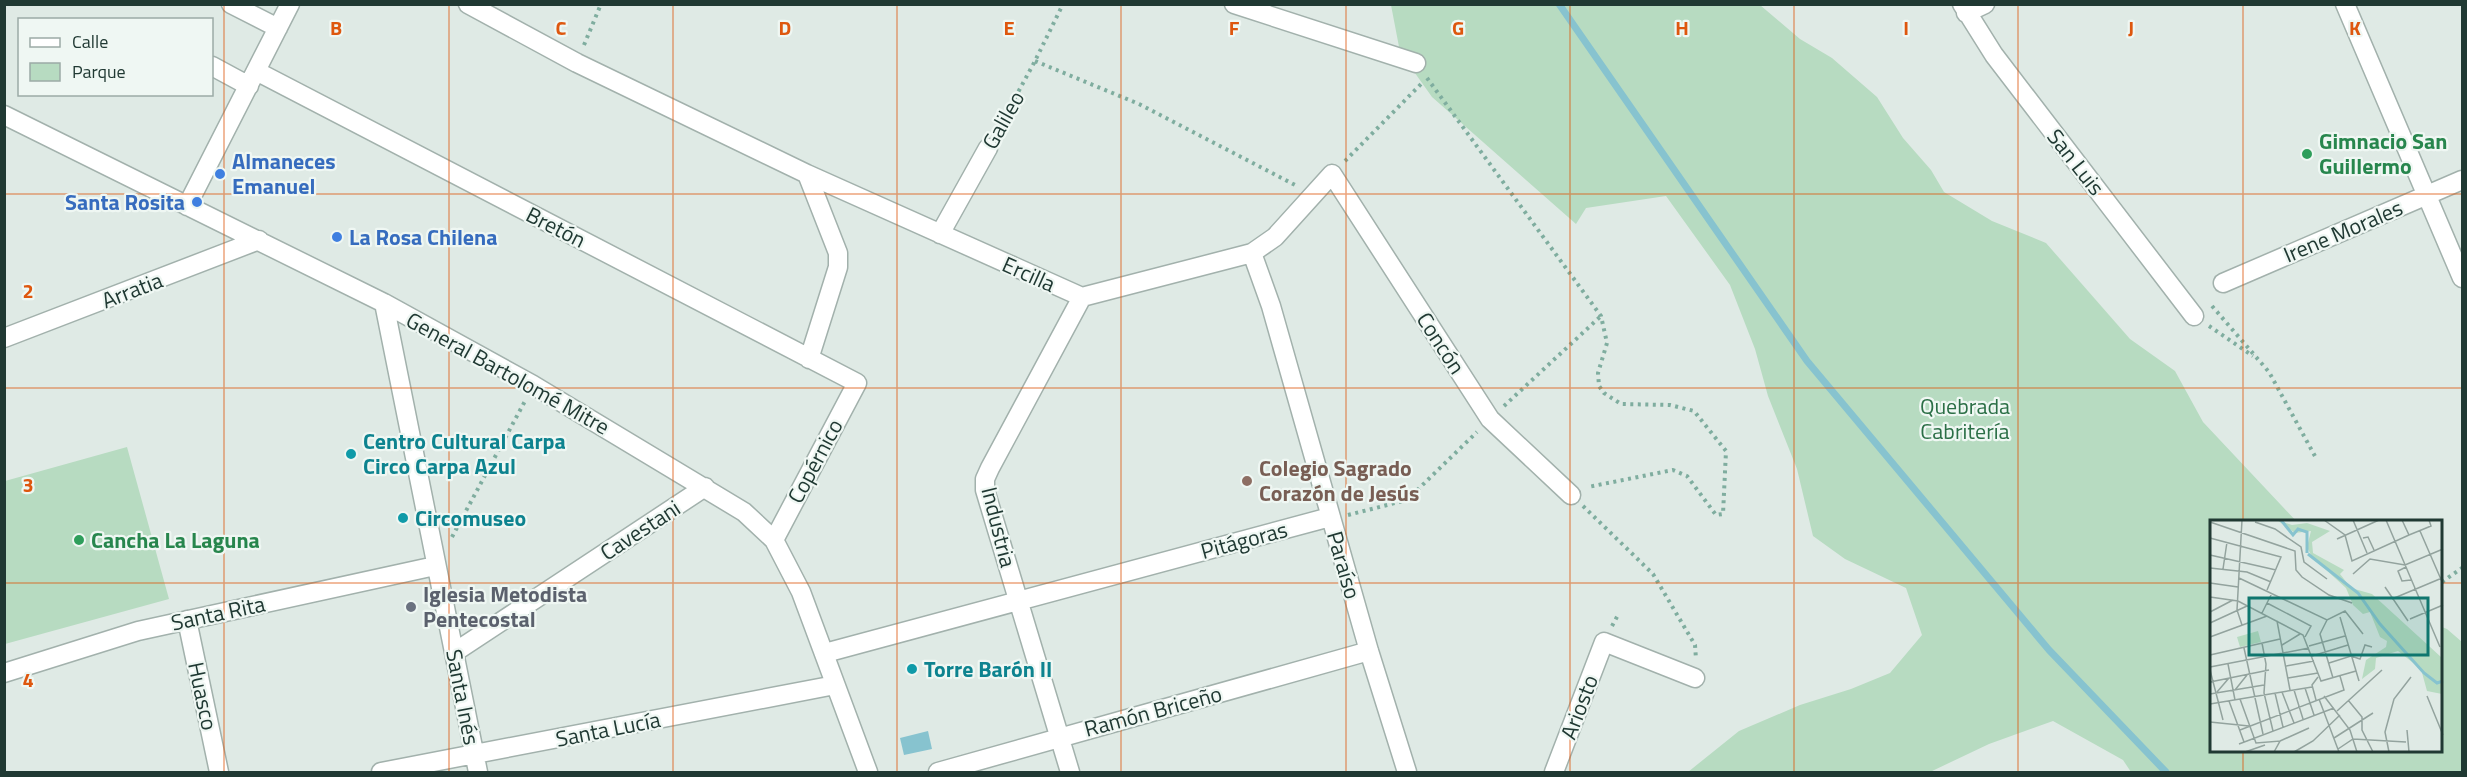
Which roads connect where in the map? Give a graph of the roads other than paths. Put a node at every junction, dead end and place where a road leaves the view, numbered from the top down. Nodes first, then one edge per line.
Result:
1 (231, 4) edge
2 (290, 4) edge
3 (468, 4) edge
4 (1234, 4) edge
5 (1985, 4) edge
6 (2345, 4) edge
7 (1964, 9) edge
8 (278, 28) junction
9 (1416, 63) road end
10 (213, 66) edge
11 (252, 79) junction
12 (4, 115) edge
13 (988, 148) road end
14 (807, 174) junction
15 (1332, 174) joint
16 (2463, 180) edge
17 (2427, 195) junction
18 (188, 206) junction
19 (940, 234) junction
20 (259, 240) junction
21 (1252, 253) junction
22 (2463, 278) edge
23 (2223, 283) dead end
24 (1082, 297) junction
25 (384, 303) junction
26 (2194, 316) road end
27 (4, 338) edge
28 (809, 359) junction
29 (857, 383) joint
30 (705, 487) junction
31 (1571, 495) road end
32 (1330, 517) junction
33 (774, 540) junction
34 (435, 567) junction
35 (1018, 600) junction
36 (187, 620) junction
37 (1369, 651) junction
38 (455, 652) junction
39 (825, 653) junction
40 (4, 673) edge
41 (1695, 678) road end
42 (835, 685) junction
43 (1059, 737) junction
44 (474, 754) junction
45 (219, 772) edge
46 (381, 772) edge
47 (478, 772) edge
48 (868, 772) edge
49 (938, 772) edge
50 (1070, 772) edge
51 (1407, 772) edge
52 (1554, 772) edge

1 - 8 street
2 - 8 street
3 - 14 street, Ercilla
4 - 9 street
5 - 7 street
6 - 17 street
7 - 26 street, San Luis
8 - 11 street
10 - 11 street, Bretón
11 - 18 street
11 - 28 street, Bretón
12 - 18 street, General Bartolomé Mitre
13 - 19 street, Galileo
14 - 19 street, Ercilla
14 - 28 street
15 - 21 street, Ercilla
15 - 31 street, Concón
16 - 17 street, Irene Morales
17 - 22 street
17 - 23 street, Irene Morales
18 - 20 street, General Bartolomé Mitre
19 - 24 street, Ercilla
20 - 25 street, General Bartolomé Mitre
20 - 27 street, Arratia
21 - 24 street, Ercilla
21 - 32 street, Paraíso
24 - 35 street, Industria
25 - 30 street, General Bartolomé Mitre
25 - 34 street, Santa Inés
28 - 29 street, Bretón
29 - 33 street, Copérnico
30 - 33 street, General Bartolomé Mitre
30 - 38 street, Cavestani
32 - 35 street, Pitágoras
32 - 37 street, Paraíso
33 - 39 street, General Bartolomé Mitre
34 - 36 street, Santa Rita
34 - 38 street, Santa Inés
35 - 39 street, Pitágoras
35 - 43 street, Industria
36 - 40 street, Santa Rita
36 - 45 street, Huasco
37 - 43 street, Ramón Briceño
37 - 51 street, Paraíso
38 - 44 street, Santa Inés
39 - 42 street, General Bartolomé Mitre
41 - 52 street, Ariosto
42 - 44 street, Santa Lucía
42 - 48 street, General Bartolomé Mitre
43 - 49 street, Ramón Briceño
43 - 50 street, Industria
44 - 46 street, Santa Lucía
44 - 47 street, Santa Inés

